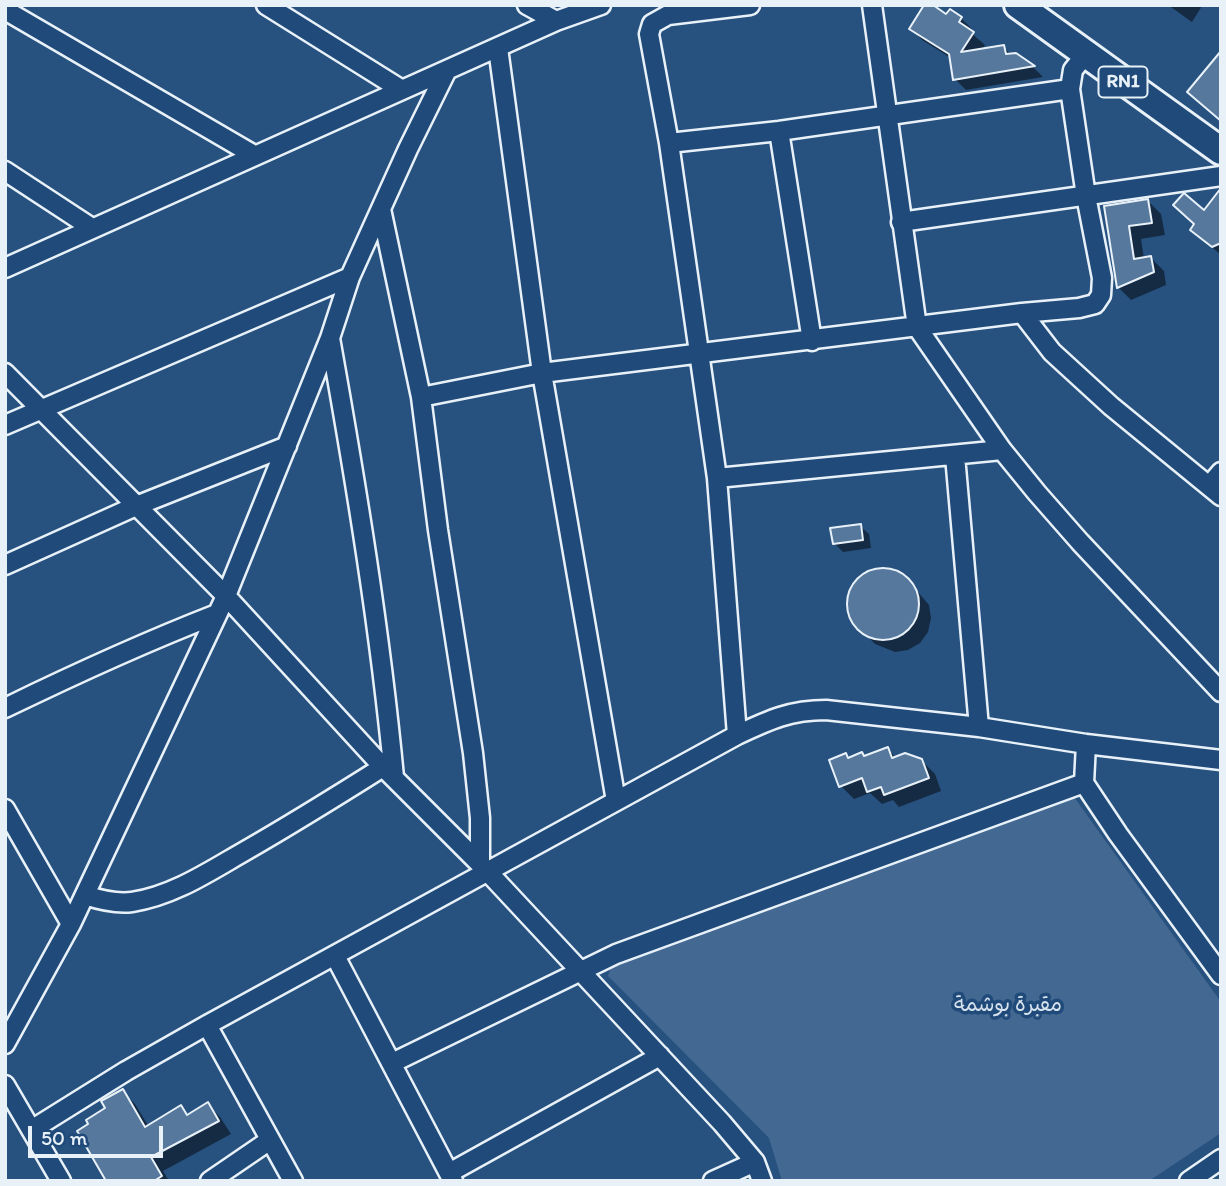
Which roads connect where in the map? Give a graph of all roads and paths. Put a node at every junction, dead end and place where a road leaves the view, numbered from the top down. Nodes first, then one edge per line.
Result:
1 (266, 5) edge
2 (527, 5) edge
3 (601, 5) edge
4 (750, 5) edge
5 (873, 5) edge
6 (1017, 8) edge
7 (5, 10) edge
8 (556, 22) junction
9 (498, 48) junction
10 (1085, 55) junction
11 (447, 70) junction
12 (1070, 89) junction
13 (402, 90) junction
14 (887, 115) junction
15 (779, 131) junction
16 (669, 143) junction
17 (1221, 151) edge
18 (254, 155) junction
19 (5, 171) edge
20 (1221, 176) edge
21 (1086, 196) junction
22 (382, 209) junction
23 (901, 222) junction
24 (92, 228) junction
25 (5, 268) edge
26 (350, 277) junction
27 (1021, 313) junction
28 (917, 327) junction
29 (330, 338) junction
30 (812, 341) junction
31 (701, 354) junction
32 (5, 373) edge
33 (542, 373) junction
34 (421, 397) junction
35 (40, 409) junction
36 (5, 425) edge
37 (287, 446) junction
38 (1002, 450) junction
39 (955, 456) junction
40 (1221, 472) edge
41 (717, 478) junction
42 (1215, 491) edge
43 (136, 506) junction
44 (5, 565) edge
45 (226, 596) junction
46 (217, 614) junction
47 (1221, 692) edge
48 (5, 708) edge
49 (979, 727) junction
50 (737, 735) junction
51 (1086, 744) junction
52 (1221, 760) edge
53 (389, 772) junction
54 (1084, 783) junction
55 (616, 801) junction
56 (5, 809) edge
57 (484, 868) junction
58 (85, 895) junction
59 (71, 923) junction
60 (335, 956) junction
61 (581, 971) junction
62 (1221, 975) edge
63 (207, 1025) junction
64 (5, 1044) edge
65 (660, 1056) junction
66 (392, 1063) junction
67 (5, 1085) edge
68 (33, 1129) junction
69 (271, 1140) junction
70 (1221, 1159) edge
71 (755, 1162) junction
72 (451, 1177) edge
73 (61, 1181) edge
74 (210, 1181) edge
75 (293, 1181) edge
76 (713, 1181) edge
77 (762, 1181) edge
78 (1189, 1181) edge

1 - 13 street
2 - 8 street
3 - 8 street
4 - 16 street
5 - 14 street
6 - 10 main road, RN1
7 - 18 street
8 - 9 street
9 - 11 street
9 - 33 street
10 - 12 street
10 - 17 main road, RN1
11 - 13 street
11 - 22 street
12 - 14 street
12 - 21 street
13 - 18 street
14 - 15 street
14 - 23 street
15 - 16 street
15 - 30 street
16 - 31 street
18 - 24 street
19 - 24 street
20 - 21 street
21 - 23 street
21 - 27 street
22 - 26 street
22 - 34 street
23 - 28 street
24 - 25 street
26 - 29 street
26 - 35 street
27 - 28 street
27 - 42 street
28 - 30 street
28 - 38 street
29 - 37 street
29 - 53 street
30 - 31 street
31 - 33 street
31 - 41 street
32 - 35 street
33 - 34 street
33 - 55 street
34 - 57 street
35 - 36 street
35 - 43 street
37 - 43 street
37 - 45 street
38 - 39 street
38 - 47 street
39 - 41 street
39 - 49 street
40 - 42 street
41 - 50 street
43 - 44 street
43 - 45 street
45 - 46 street
45 - 53 street
46 - 48 street
46 - 58 street
49 - 50 street
49 - 51 street
50 - 55 street
51 - 52 street
51 - 54 street
53 - 57 street
53 - 58 street
54 - 61 street
54 - 62 street
55 - 57 street
56 - 59 street
57 - 60 street
57 - 61 street
58 - 59 street
59 - 64 street
60 - 63 street
60 - 66 street
61 - 65 street
61 - 66 street
63 - 68 street
63 - 69 street
65 - 71 street
65 - 72 street
66 - 72 street
67 - 68 street
68 - 73 street
69 - 74 street
69 - 75 street
70 - 78 street
71 - 76 street
71 - 77 street

